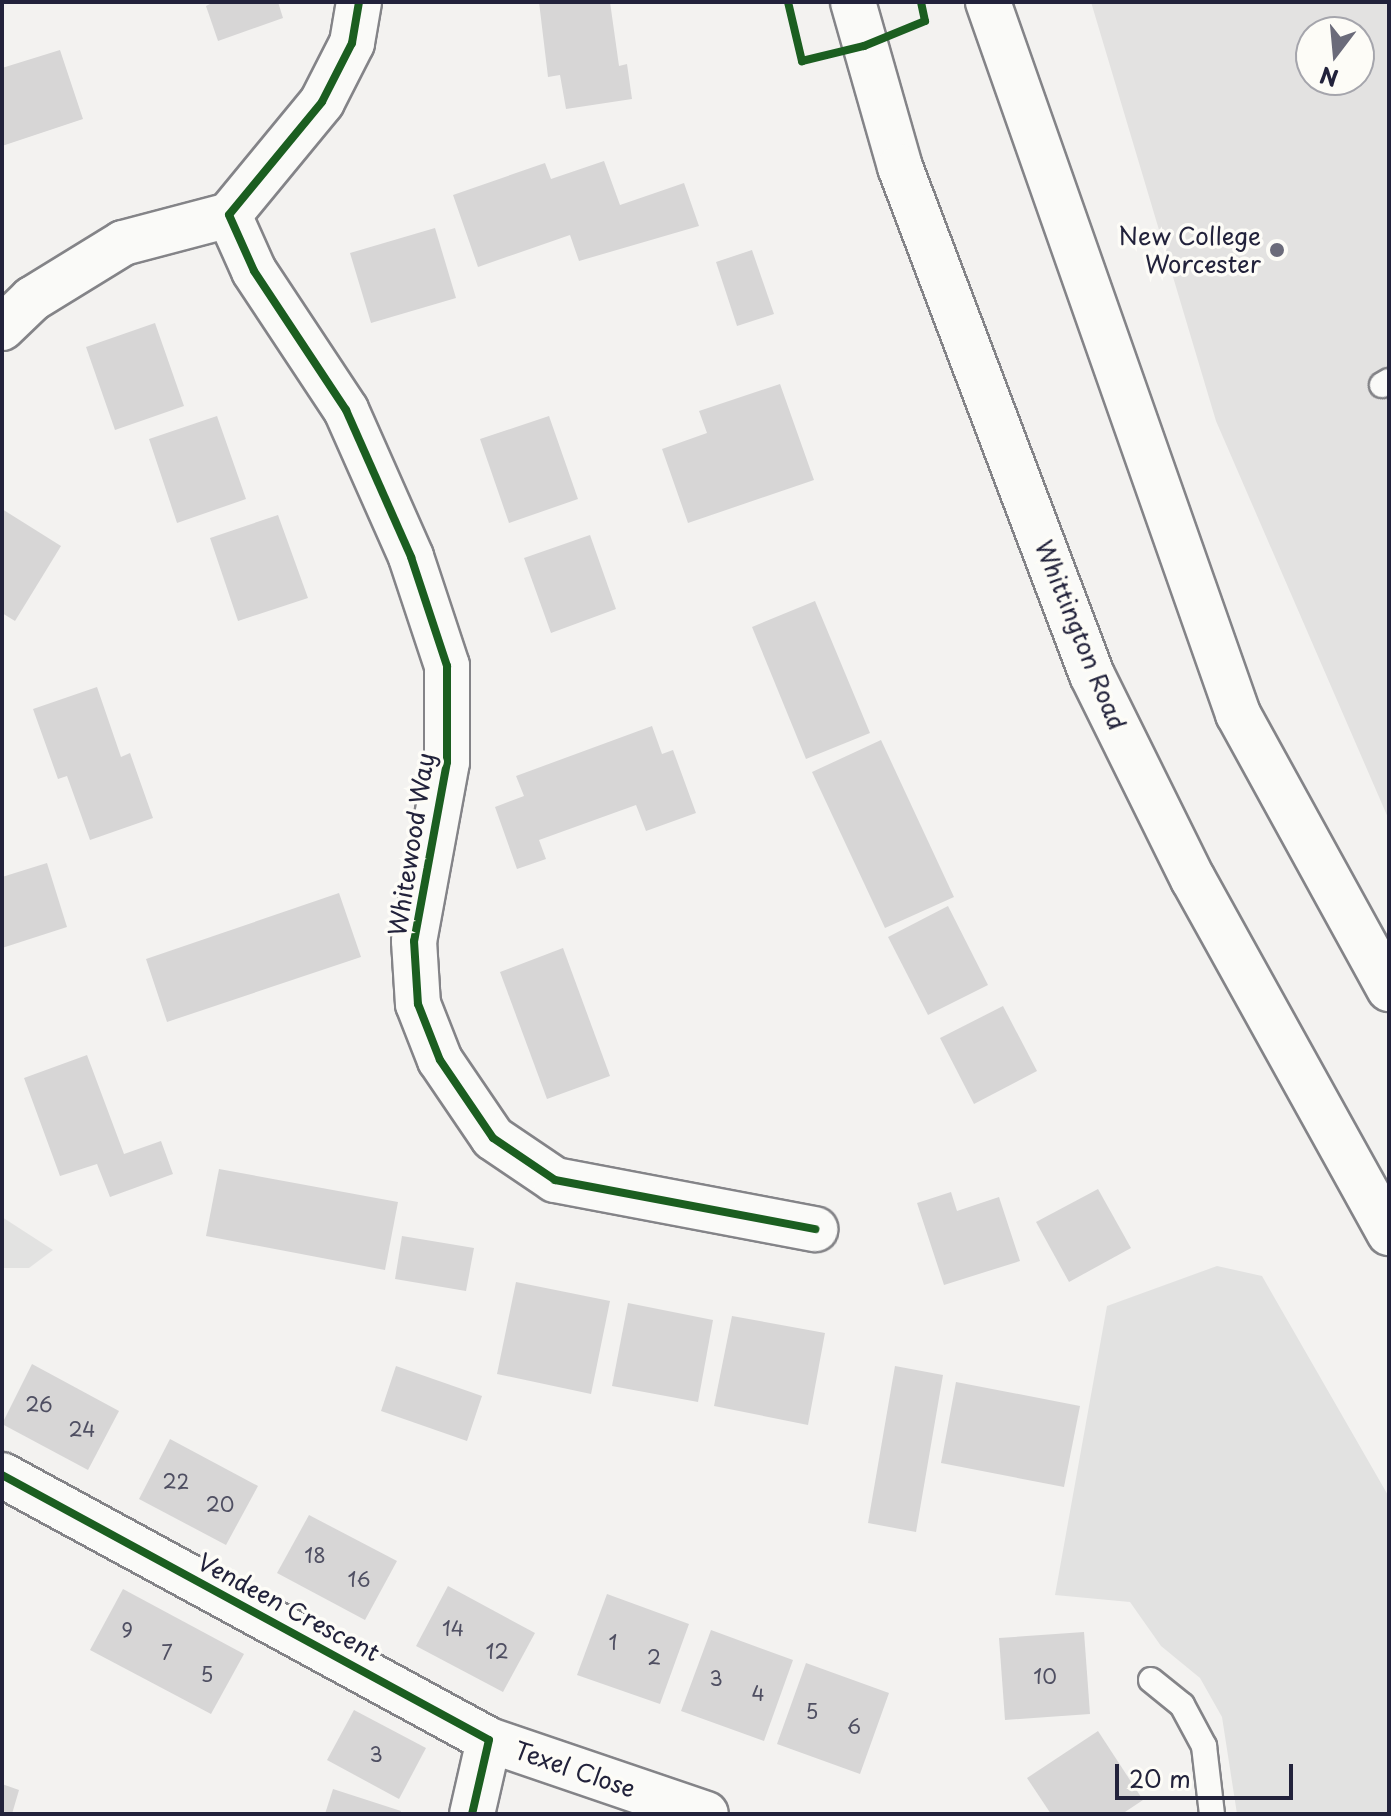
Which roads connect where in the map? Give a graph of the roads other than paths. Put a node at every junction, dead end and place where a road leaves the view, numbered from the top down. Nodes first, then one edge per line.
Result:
1 (359, 2) edge
2 (853, 2) edge
3 (988, 2) edge
4 (229, 215) junction
5 (2, 328) edge
6 (1389, 989) edge
7 (815, 1229) dead end
8 (1389, 1233) edge
9 (2, 1475) edge
10 (1151, 1680) dead end
11 (489, 1740) junction
12 (472, 1814) edge
13 (706, 1814) edge
14 (1212, 1814) edge

1 - 4 street
2 - 8 street, Whittington Road
3 - 6 street
4 - 5 street
4 - 7 street, Whitewood Way
9 - 11 street, Vendeen Crescent
10 - 14 lane
11 - 12 street
11 - 13 street, Texel Close

